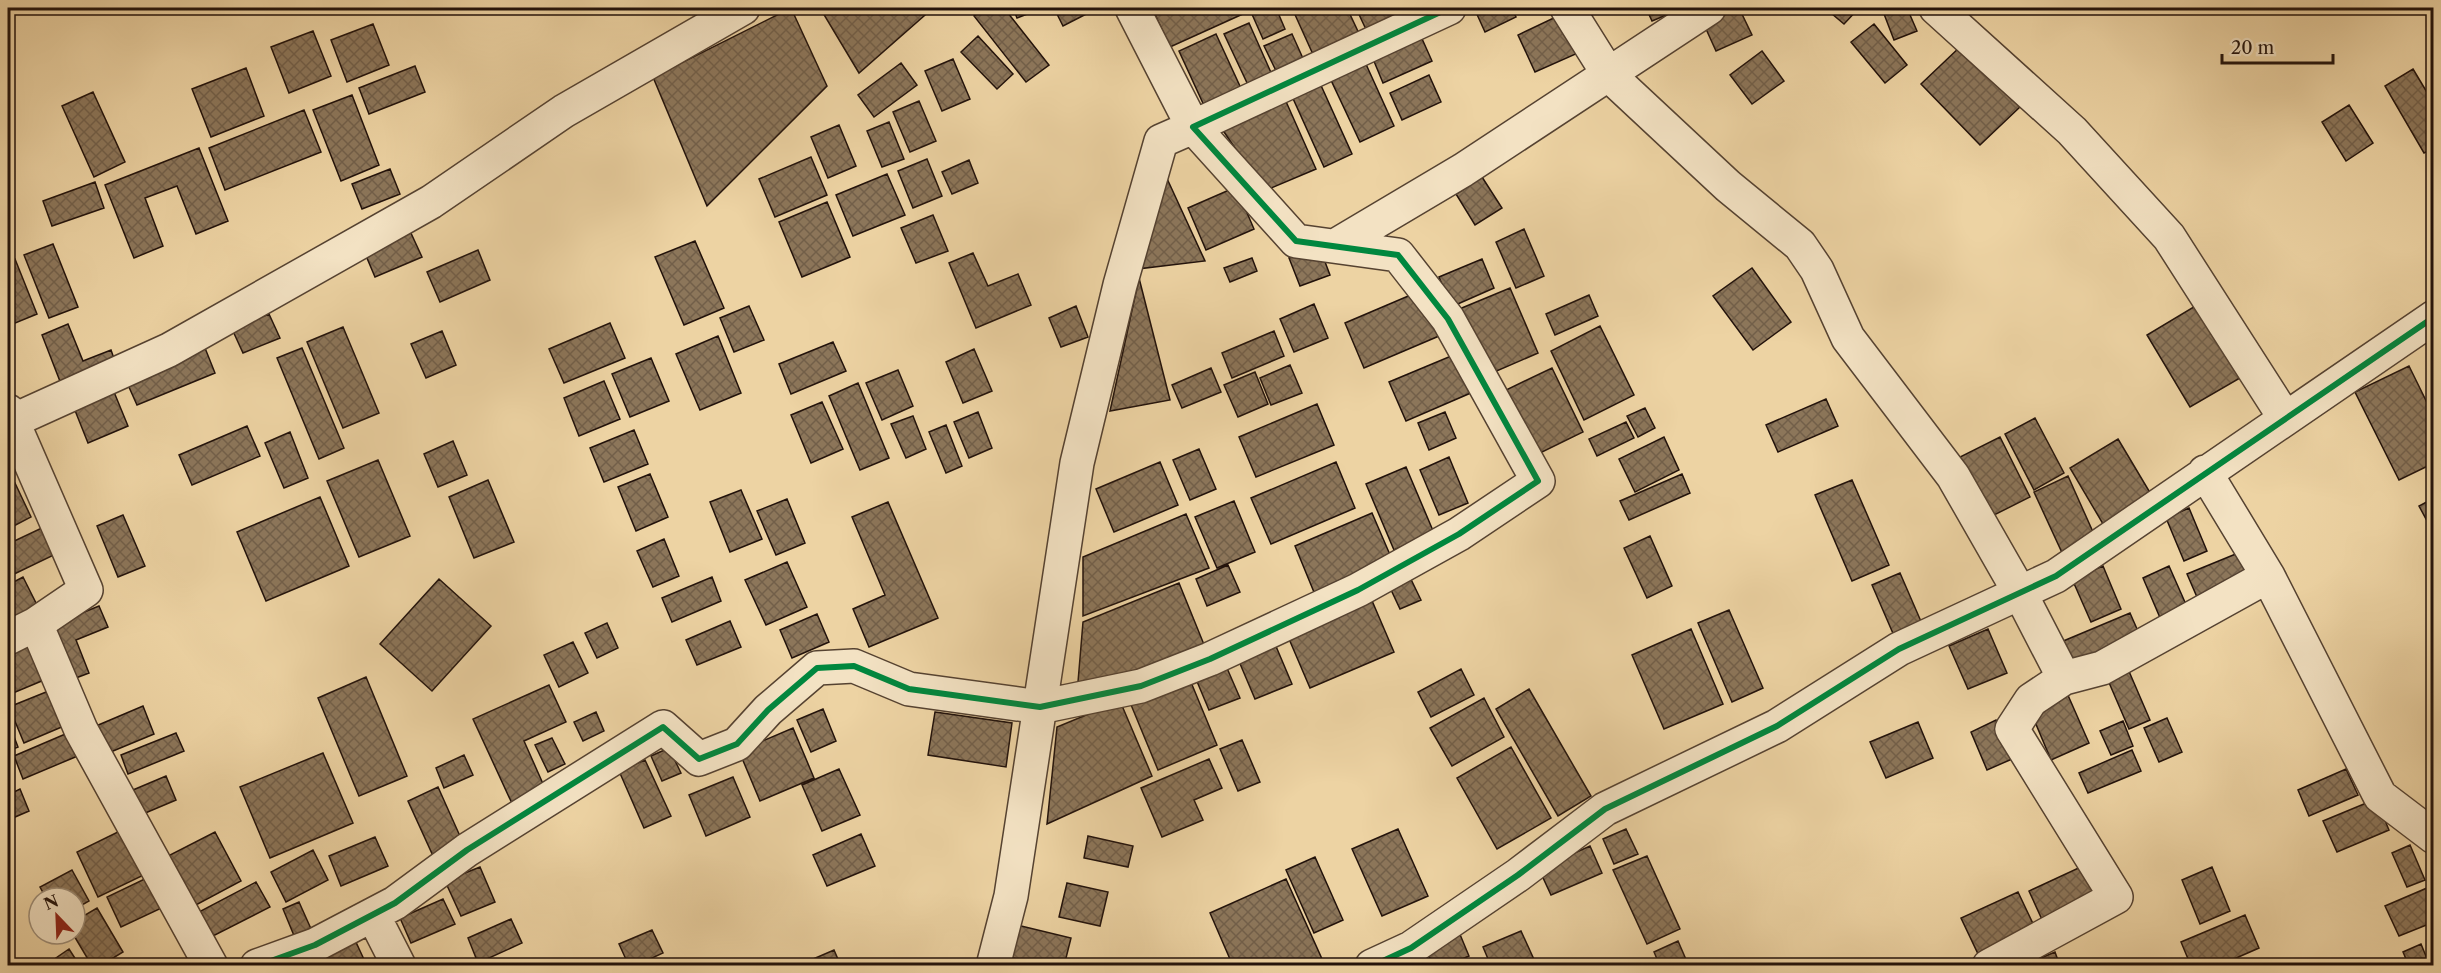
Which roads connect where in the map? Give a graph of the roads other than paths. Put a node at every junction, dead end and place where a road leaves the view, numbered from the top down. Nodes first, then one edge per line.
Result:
1 (743, 8) edge
2 (1132, 8) edge
3 (1449, 8) edge
4 (1567, 8) edge
5 (1708, 8) edge
6 (1936, 8) edge
7 (1609, 75) junction
8 (1193, 127) junction
9 (1335, 246) junction
10 (2433, 317) edge
11 (2285, 418) junction
12 (10, 419) edge
13 (2205, 472) junction
14 (2268, 576) junction
15 (2020, 593) junction
16 (22, 631) edge
17 (2064, 678) junction
18 (1040, 706) junction
19 (2433, 837) edge
20 (373, 915) junction
21 (211, 966) edge
22 (257, 966) edge
23 (399, 966) edge
24 (993, 966) edge
25 (1372, 966) edge
26 (1989, 966) edge

1 - 12 street
2 - 8 street
3 - 8 street
4 - 7 street
5 - 7 street
6 - 11 street
7 - 9 street
7 - 15 street
8 - 9 street
8 - 18 street
9 - 18 street
10 - 11 street
11 - 13 street
12 - 16 street
13 - 14 street
13 - 15 street
14 - 17 street
14 - 19 street
15 - 17 street
15 - 25 street
16 - 21 street
17 - 26 street
18 - 20 street
18 - 24 street
20 - 22 street
20 - 23 street

